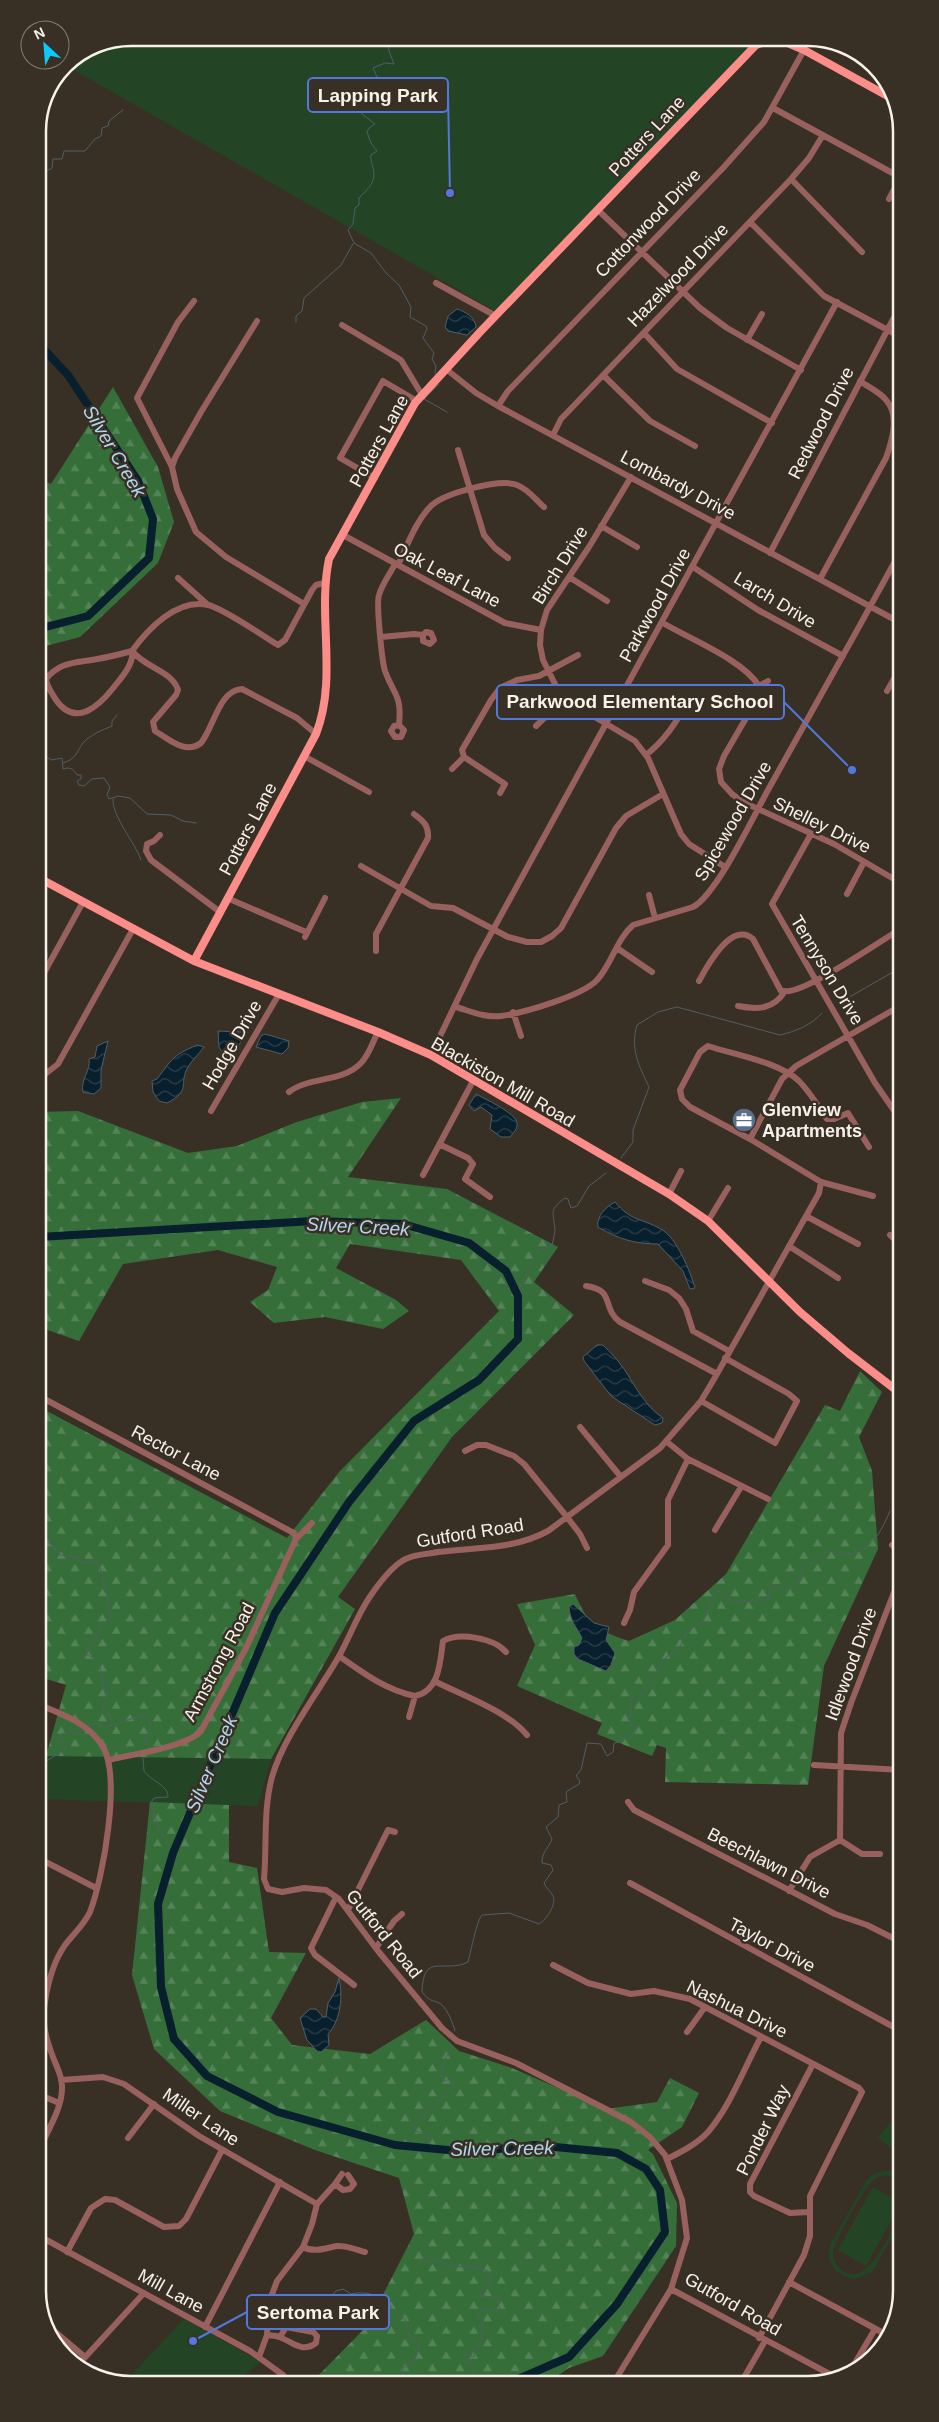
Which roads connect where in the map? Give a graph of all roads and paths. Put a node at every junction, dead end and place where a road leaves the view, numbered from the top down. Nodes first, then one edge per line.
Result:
1 (755, 46) edge
2 (795, 46) edge
3 (804, 50) junction
4 (884, 94) edge
5 (773, 108) junction
6 (823, 135) junction
7 (893, 173) edge
8 (791, 179) junction
9 (893, 191) edge
10 (889, 199) dead end
11 (598, 210) junction
12 (750, 222) junction
13 (641, 251) junction
14 (862, 252) dead end
15 (436, 283) dead end
16 (683, 292) junction
17 (194, 301) dead end
18 (837, 302) junction
19 (762, 314) dead end
20 (496, 316) junction
21 (893, 318) edge
22 (257, 321) dead end
23 (342, 325) dead end
24 (887, 330) junction
25 (644, 333) junction
26 (893, 333) edge
27 (747, 340) junction
28 (446, 369) junction
29 (801, 370) junction
30 (603, 376) junction
31 (860, 381) junction
32 (420, 398) junction
33 (498, 406) junction
34 (772, 423) junction
35 (553, 435) junction
36 (695, 446) dead end
37 (458, 450) dead end
38 (172, 467) junction
39 (631, 477) junction
40 (375, 478) junction
41 (471, 490) junction
42 (544, 507) dead end
43 (718, 522) junction
44 (601, 526) junction
45 (343, 536) junction
46 (637, 547) dead end
47 (770, 553) junction
48 (508, 558) dead end
49 (396, 565) junction
50 (893, 565) edge
51 (693, 567) junction
52 (569, 577) junction
53 (178, 578) dead end
54 (820, 579) junction
55 (324, 583) junction
56 (607, 601) dead end
57 (208, 604) junction
58 (304, 604) junction
59 (870, 606) junction
60 (893, 619) edge
61 (663, 623) junction
62 (541, 630) junction
63 (423, 635) dead end
64 (381, 637) junction
65 (132, 651) junction
66 (578, 655) dead end
67 (843, 656) junction
68 (548, 671) junction
69 (893, 680) edge
70 (768, 681) dead end
71 (759, 686) junction
72 (887, 691) dead end
73 (566, 697) junction
74 (687, 703) dead end
75 (607, 725) junction
76 (399, 726) dead end
77 (536, 726) dead end
78 (316, 734) junction
79 (646, 755) junction
80 (304, 756) junction
81 (464, 757) junction
82 (452, 768) dead end
83 (369, 792) dead end
84 (500, 793) dead end
85 (663, 794) junction
86 (757, 810) junction
87 (414, 814) dead end
88 (160, 834) dead end
89 (811, 834) junction
90 (864, 862) junction
91 (361, 866) dead end
92 (724, 867) junction
93 (893, 879) edge
94 (46, 882) edge
95 (400, 888) junction
96 (847, 894) dead end
97 (649, 895) dead end
98 (227, 898) junction
99 (325, 898) dead end
100 (83, 902) junction
101 (220, 912) junction
102 (655, 918) junction
103 (133, 929) junction
104 (494, 929) junction
105 (893, 934) edge
106 (617, 948) junction
107 (376, 951) dead end
108 (194, 961) junction
109 (46, 969) edge
110 (652, 972) dead end
111 (699, 980) dead end
112 (815, 980) junction
113 (785, 991) junction
114 (279, 994) junction
115 (738, 1006) dead end
116 (456, 1007) junction
117 (893, 1010) edge
118 (513, 1012) junction
119 (378, 1032) junction
120 (848, 1035) junction
121 (521, 1036) dead end
122 (431, 1056) junction
123 (46, 1073) edge
124 (788, 1074) junction
125 (473, 1081) junction
126 (289, 1092) dead end
127 (893, 1109) edge
128 (211, 1111) dead end
129 (750, 1139) junction
130 (441, 1145) junction
131 (868, 1147) dead end
132 (681, 1171) dead end
133 (423, 1175) dead end
134 (821, 1182) junction
135 (728, 1188) dead end
136 (669, 1194) junction
137 (873, 1196) dead end
138 (490, 1197) dead end
139 (806, 1216) junction
140 (708, 1221) junction
141 (890, 1234) dead end
142 (893, 1236) edge
143 (858, 1244) dead end
144 (789, 1246) junction
145 (838, 1278) dead end
146 (645, 1281) dead end
147 (768, 1281) junction
148 (586, 1286) dead end
149 (729, 1351) junction
150 (726, 1358) junction
151 (717, 1374) junction
152 (893, 1388) edge
153 (46, 1399) edge
154 (701, 1401) junction
155 (580, 1427) dead end
156 (666, 1441) junction
157 (465, 1451) dead end
158 (688, 1459) junction
159 (621, 1477) junction
160 (740, 1487) junction
161 (768, 1500) dead end
162 (567, 1517) junction
163 (312, 1523) dead end
164 (715, 1530) dead end
165 (296, 1539) junction
166 (587, 1548) dead end
167 (893, 1595) edge
168 (624, 1623) dead end
169 (506, 1652) dead end
170 (339, 1656) junction
171 (434, 1681) junction
172 (415, 1696) junction
173 (46, 1708) edge
174 (409, 1718) dead end
175 (527, 1735) dead end
176 (109, 1760) junction
177 (814, 1765) dead end
178 (841, 1767) junction
179 (893, 1770) edge
180 (628, 1802) dead end
181 (395, 1832) dead end
182 (840, 1840) junction
183 (880, 1854) dead end
184 (46, 1861) edge
185 (630, 1883) dead end
186 (96, 1888) junction
187 (789, 1891) junction
188 (336, 1897) junction
189 (348, 1910) junction
190 (402, 1914) dead end
191 (893, 1938) edge
192 (376, 1948) junction
193 (553, 1965) dead end
194 (354, 1985) dead end
195 (46, 1997) edge
196 (705, 2008) junction
197 (893, 2027) edge
198 (687, 2032) dead end
199 (46, 2037) edge
200 (761, 2037) junction
201 (813, 2064) junction
202 (62, 2080) junction
203 (46, 2098) edge
204 (59, 2104) junction
205 (154, 2104) junction
206 (46, 2133) edge
207 (128, 2138) dead end
208 (222, 2150) junction
209 (667, 2159) junction
210 (280, 2182) junction
211 (335, 2184) junction
212 (317, 2204) junction
213 (808, 2212) junction
214 (46, 2240) edge
215 (303, 2246) junction
216 (67, 2252) junction
217 (365, 2252) dead end
218 (789, 2282) junction
219 (670, 2289) junction
220 (144, 2294) junction
221 (206, 2328) junction
222 (874, 2329) junction
223 (882, 2333) edge
224 (59, 2335) edge
225 (266, 2335) junction
226 (280, 2337) junction
227 (762, 2339) junction
228 (85, 2357) junction
229 (259, 2357) junction
230 (82, 2360) edge
231 (857, 2360) edge
232 (828, 2373) edge
233 (283, 2375) dead end
234 (618, 2376) edge
235 (744, 2376) edge

1 - 11 main road, Potters Lane
2 - 3 main road, Potters Lane
3 - 4 main road
3 - 5 street, Cottonwood Drive
5 - 6 street
5 - 13 street, Cottonwood Drive
6 - 7 street
6 - 8 street, Hazelwood Drive
8 - 12 street, Hazelwood Drive
8 - 14 street
9 - 10 street
11 - 13 street
11 - 20 main road, Potters Lane
12 - 16 street, Hazelwood Drive
12 - 18 street
13 - 16 street
13 - 33 street, Cottonwood Drive
15 - 20 street
16 - 25 street, Hazelwood Drive
16 - 27 street
17 - 38 street
18 - 24 street
18 - 29 street, Parkwood Drive
19 - 27 street
20 - 28 main road, Potters Lane
21 - 24 street, Redwood Drive
22 - 38 street
23 - 32 street
24 - 26 street
24 - 31 street, Redwood Drive
25 - 30 street, Hazelwood Drive
25 - 34 street
27 - 29 street
28 - 32 main road, Potters Lane
28 - 33 street, Lombardy Drive
29 - 34 street, Parkwood Drive
30 - 35 street, Hazelwood Drive
30 - 36 street
31 - 47 street, Redwood Drive
31 - 54 street
32 - 40 main road, Potters Lane
32 - 40 street
33 - 35 street, Lombardy Drive
34 - 43 street, Parkwood Drive
35 - 39 street, Lombardy Drive
37 - 41 street
38 - 58 street
39 - 43 street, Lombardy Drive
39 - 44 street, Birch Drive
40 - 45 main road, Potters Lane
41 - 42 street
41 - 48 street
41 - 49 street
43 - 47 street, Lombardy Drive
43 - 51 street, Parkwood Drive
44 - 46 street
44 - 52 street, Birch Drive
45 - 49 street, Oak Leaf Lane
45 - 55 main road, Potters Lane
47 - 54 street, Lombardy Drive
49 - 62 street, Oak Leaf Lane
49 - 64 street
50 - 59 street, Spicewood Drive
51 - 61 street, Parkwood Drive
51 - 67 street, Larch Drive
52 - 56 street
52 - 62 street, Birch Drive
53 - 57 street
54 - 59 street, Lombardy Drive
55 - 58 street
55 - 78 main road, Potters Lane
57 - 58 street
57 - 65 street
59 - 60 street, Lombardy Drive
59 - 67 street, Spicewood Drive
61 - 71 street
61 - 75 street, Parkwood Drive
62 - 68 street, Birch Drive
63 - 64 street
64 - 76 street
65 - 65 street
65 - 78 street
66 - 68 street
67 - 86 street, Spicewood Drive
68 - 73 street, Birch Drive
68 - 81 street
69 - 72 street
70 - 71 street
71 - 86 street, Shelley Drive
73 - 75 street, Birch Drive
73 - 77 street
74 - 79 street
75 - 79 street, Birch Drive
75 - 104 street, Parkwood Drive
78 - 80 main road, Potters Lane
79 - 85 street, Birch Drive
80 - 83 street
80 - 98 main road, Potters Lane
81 - 82 street
81 - 84 street
85 - 92 street, Birch Drive
85 - 104 street
86 - 89 street, Shelley Drive
86 - 92 street, Spicewood Drive
87 - 95 street
88 - 101 street
89 - 90 street, Shelley Drive
89 - 112 street, Tennyson Drive
90 - 93 street, Shelley Drive
90 - 96 street
91 - 95 street
92 - 102 street, Spicewood Drive
94 - 100 main road, Blackiston Mill Road
95 - 104 street
95 - 107 street
97 - 102 street
98 - 99 street
98 - 101 main road, Potters Lane
100 - 103 main road, Blackiston Mill Road
100 - 109 street
101 - 108 main road, Potters Lane
102 - 106 street, Spicewood Drive
103 - 108 main road, Blackiston Mill Road
103 - 123 street
104 - 116 street, Parkwood Drive
105 - 112 street
106 - 110 street
106 - 118 street, Spicewood Drive
108 - 114 main road, Blackiston Mill Road
111 - 113 street
112 - 113 street
112 - 120 street, Tennyson Drive
113 - 115 street
114 - 119 main road, Blackiston Mill Road
114 - 128 street, Hodge Drive
116 - 118 street, Spicewood Drive
116 - 122 street, Parkwood Drive
117 - 120 street
118 - 121 street
119 - 122 main road, Blackiston Mill Road
119 - 126 street
120 - 124 street
120 - 127 street, Tennyson Drive
122 - 125 main road, Blackiston Mill Road
124 - 129 street
124 - 129 street
124 - 131 street
125 - 130 street
125 - 136 main road, Blackiston Mill Road
129 - 134 street
130 - 133 street
130 - 138 street
132 - 136 street
134 - 137 street
134 - 139 street, Gutford Road
135 - 140 street
136 - 140 main road, Blackiston Mill Road
139 - 143 street
139 - 144 street, Gutford Road
140 - 147 main road, Blackiston Mill Road
141 - 142 street
144 - 145 street
144 - 147 street, Gutford Road
146 - 149 street
147 - 149 street, Gutford Road
147 - 152 main road, Blackiston Mill Road
148 - 151 street
149 - 150 street, Gutford Road
150 - 151 street, Gutford Road
150 - 154 street
151 - 154 street, Gutford Road
153 - 165 street, Rector Lane
154 - 156 street, Gutford Road
155 - 159 street
156 - 158 street
156 - 159 street, Gutford Road
157 - 162 street
158 - 160 street
158 - 168 street
159 - 162 street, Gutford Road
160 - 161 street
160 - 164 street
162 - 166 street
162 - 170 street, Gutford Road
163 - 165 street, Armstrong Road
165 - 176 street, Armstrong Road
167 - 178 street, Idlewood Drive
169 - 171 street
170 - 172 street
170 - 188 street, Gutford Road
171 - 172 street
171 - 175 street
172 - 174 street
173 - 176 street
176 - 186 street
177 - 178 street
178 - 179 street
178 - 182 street, Idlewood Drive
180 - 187 street, Beechlawn Drive
181 - 189 street
182 - 183 street
182 - 187 street
184 - 186 street
185 - 197 street, Taylor Drive
186 - 195 street
187 - 191 street, Beechlawn Drive
188 - 189 street, Gutford Road
188 - 194 street
189 - 192 street, Gutford Road
190 - 192 street
192 - 209 street, Gutford Road
193 - 196 street, Nashua Drive
196 - 198 street
196 - 200 street, Nashua Drive
199 - 202 street
200 - 201 street, Nashua Drive
200 - 209 street
201 - 213 street, Nashua Drive
201 - 213 street, Ponder Way
202 - 204 street
202 - 205 street, Miller Lane
203 - 204 street
204 - 206 street
205 - 207 street
205 - 208 street, Miller Lane
208 - 210 street, Miller Lane
208 - 216 street
209 - 219 street, Gutford Road
210 - 212 street, Miller Lane
210 - 221 street
211 - 211 street
211 - 212 street
212 - 215 street
213 - 218 street
214 - 216 street, Mill Lane
215 - 217 street
215 - 225 street
216 - 220 street, Mill Lane
218 - 222 street
218 - 227 street
219 - 227 street, Gutford Road
219 - 234 street
220 - 221 street, Mill Lane
220 - 228 street
221 - 229 street, Mill Lane
222 - 223 street
222 - 231 street
224 - 228 street
225 - 226 street
225 - 229 street
226 - 226 street
227 - 232 street, Gutford Road
227 - 235 street
228 - 230 street
229 - 233 street, Mill Lane

